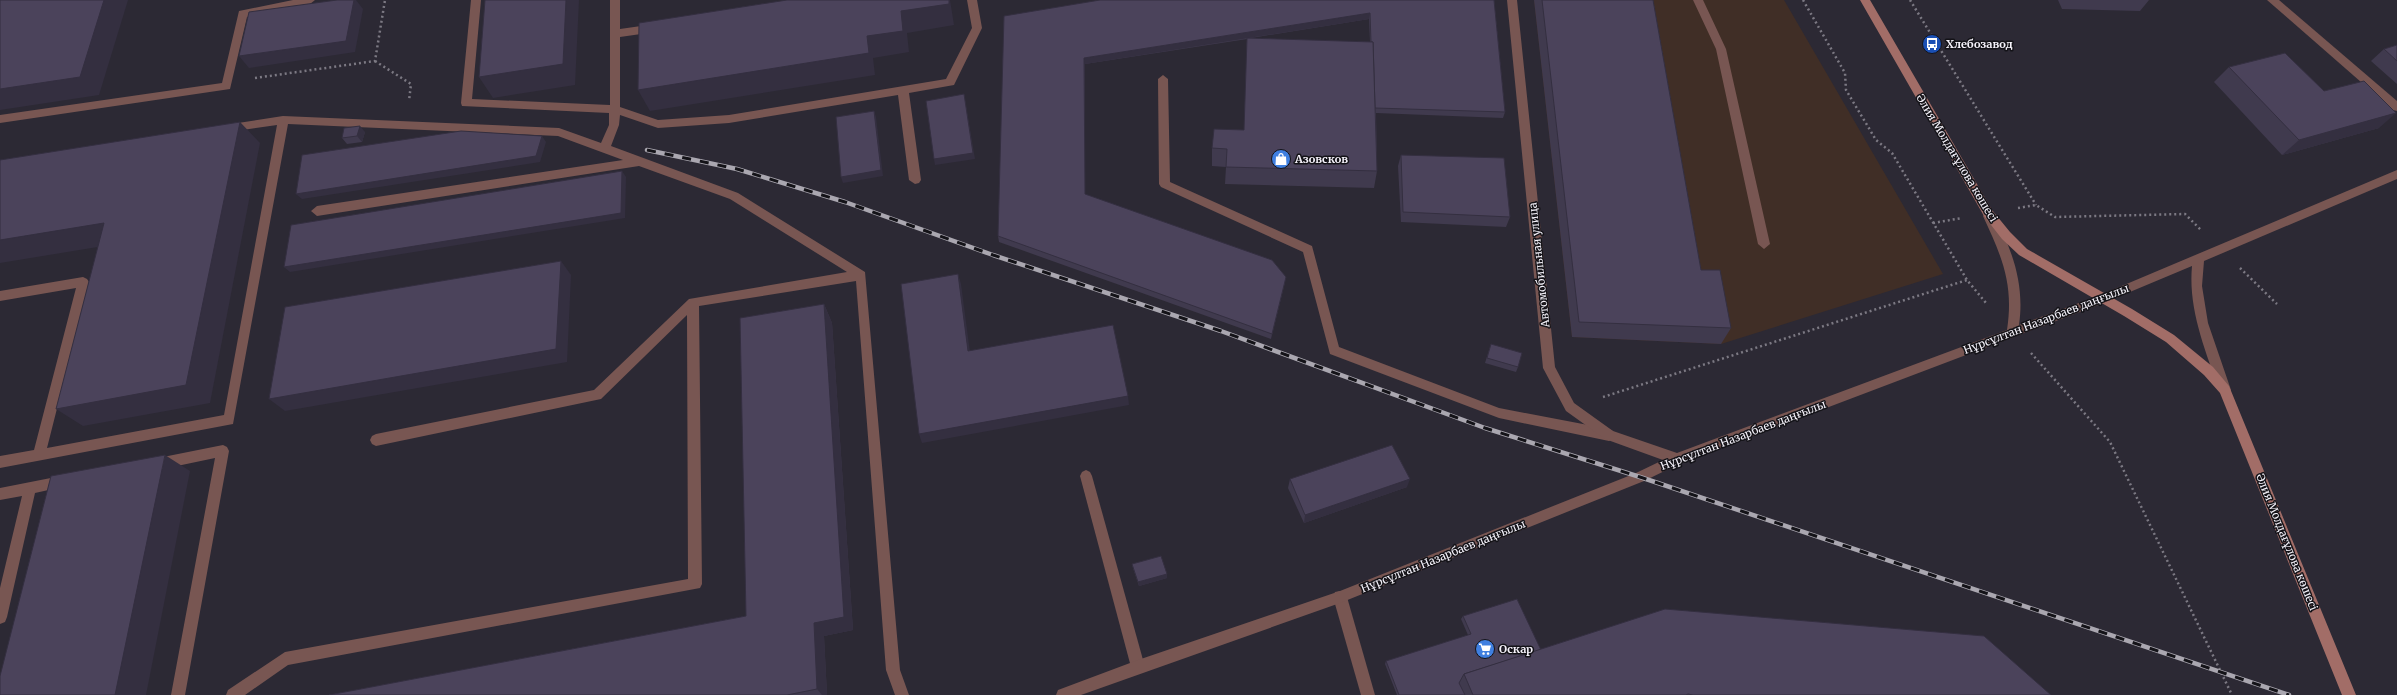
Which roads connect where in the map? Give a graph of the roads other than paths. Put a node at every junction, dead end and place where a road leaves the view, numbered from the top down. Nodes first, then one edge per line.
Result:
1 (310, 0) edge
2 (476, 0) edge
3 (615, 0) edge
4 (972, 0) edge
5 (1512, 0) edge
6 (1698, 0) edge
7 (1865, 0) edge
8 (2272, 0) edge
9 (669, 25) edge
10 (615, 34) junction
11 (1163, 79) dead end
12 (903, 90) junction
13 (2397, 107) edge
14 (615, 109) junction
15 (0, 119) edge
16 (283, 120) junction
17 (220, 130) edge
18 (604, 149) junction
19 (640, 162) junction
20 (2397, 174) edge
21 (915, 180) dead end
22 (317, 212) dead end
23 (1988, 213) junction
24 (1764, 244) dead end
25 (2199, 258) junction
26 (861, 275) junction
27 (0, 296) edge
28 (2102, 299) junction
29 (692, 302) junction
30 (2012, 333) junction
31 (2225, 390) junction
32 (1608, 435) junction
33 (376, 440) dead end
34 (39, 455) junction
35 (1677, 459) junction
36 (0, 462) edge
37 (146, 466) edge
38 (1086, 476) dead end
39 (77, 479) edge
40 (30, 488) junction
41 (0, 494) edge
42 (1340, 597) junction
43 (0, 617) edge
44 (1138, 667) junction
45 (178, 695) edge
46 (232, 695) edge
47 (902, 695) edge
48 (1063, 695) edge
49 (1368, 695) edge
50 (2349, 695) edge

1 - 15 street
2 - 14 street
3 - 10 street
4 - 12 street
5 - 32 street, Автомобильная улица
6 - 24 street
7 - 23 main road, Әлия Молдағұлова көшесі
8 - 13 street
9 - 10 street
10 - 14 street
11 - 32 street
12 - 14 street
12 - 21 street
14 - 18 street
16 - 17 street
16 - 18 street
16 - 34 street
18 - 19 street
19 - 22 street
19 - 26 street
20 - 25 street, Нұрсұлтан Назарбаев даңғылы
23 - 28 main road, Әлия Молдағұлова көшесі
23 - 30 street
25 - 28 street, Нұрсұлтан Назарбаев даңғылы
25 - 31 street
26 - 29 street
26 - 47 street
27 - 34 street
28 - 30 street, Нұрсұлтан Назарбаев даңғылы
28 - 31 main road, Әлия Молдағұлова көшесі
29 - 33 street
29 - 46 street
30 - 35 street, Нұрсұлтан Назарбаев даңғылы
31 - 50 main road, Әлия Молдағұлова көшесі
32 - 35 street, Автомобильная улица
34 - 36 street
35 - 42 street, Нұрсұлтан Назарбаев даңғылы
37 - 45 street
38 - 44 street
39 - 40 street
40 - 41 street
40 - 43 street
42 - 44 street, Нұрсұлтан Назарбаев даңғылы
42 - 49 street
44 - 48 street, Нұрсұлтан Назарбаев даңғылы

